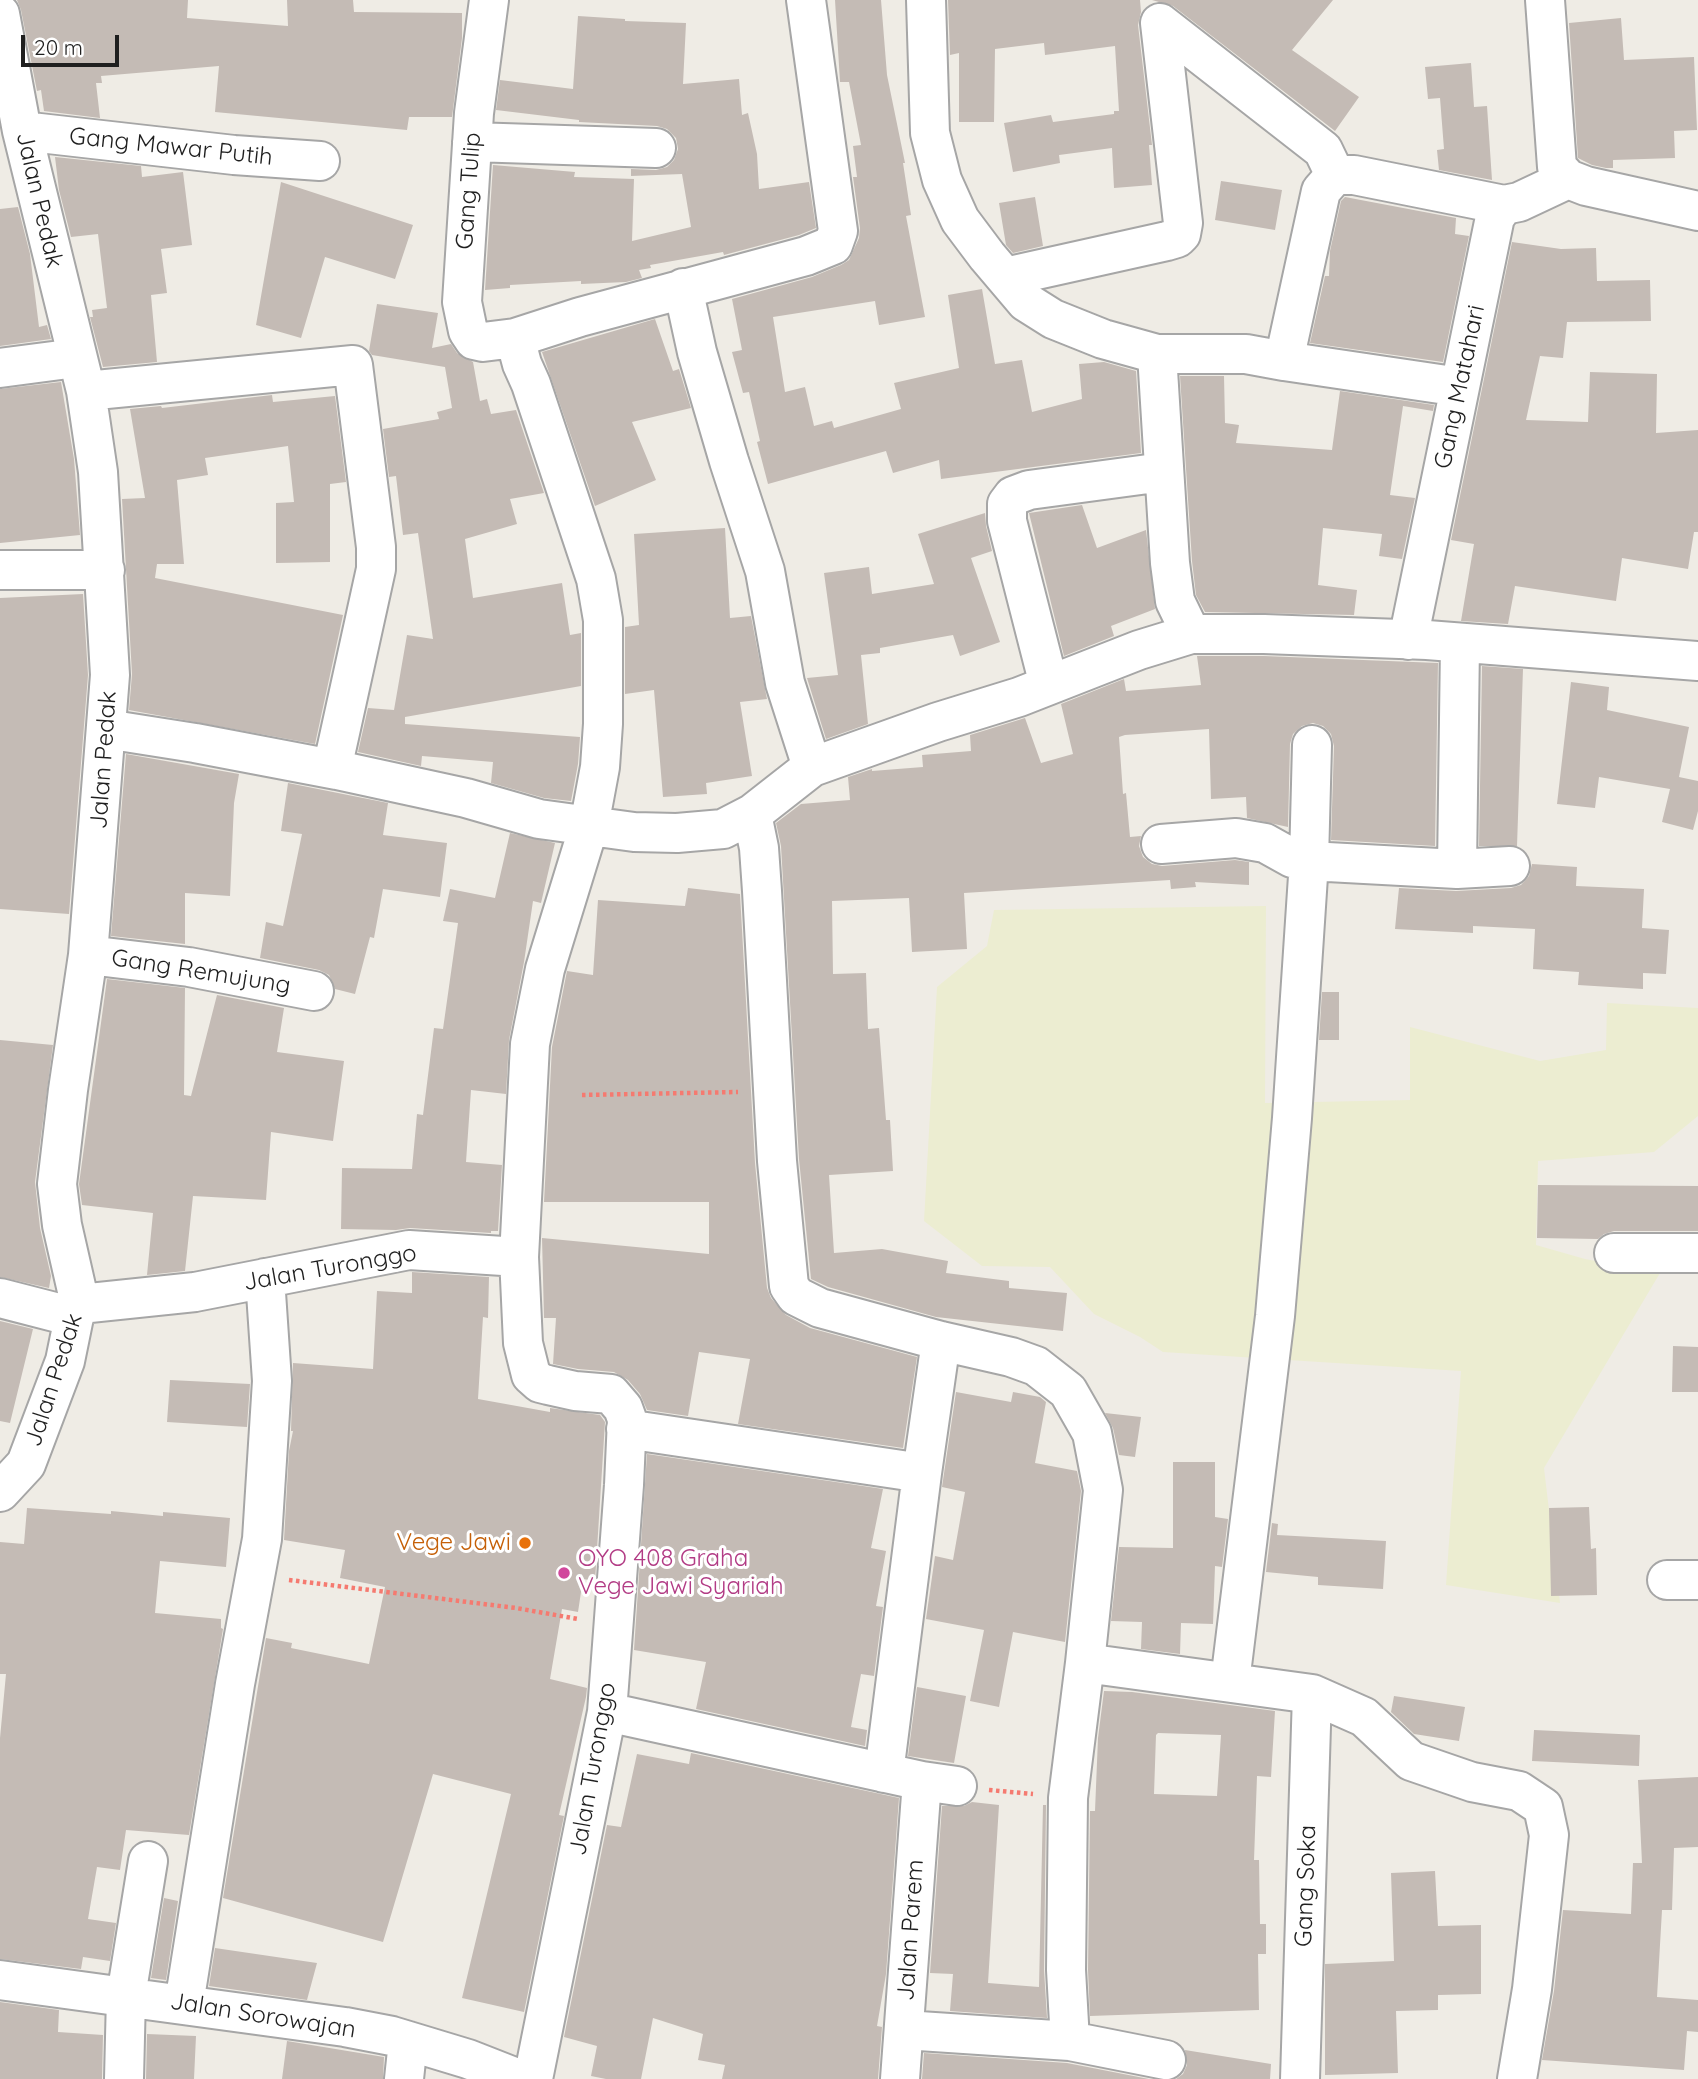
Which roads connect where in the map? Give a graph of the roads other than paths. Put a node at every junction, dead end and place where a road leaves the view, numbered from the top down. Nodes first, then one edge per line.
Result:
1 (489, 0) edge
2 (806, 0) edge
3 (926, 0) edge
4 (1545, 0) edge
5 (0, 14) edge
6 (22, 131) junction
7 (472, 142) junction
8 (656, 148) dead end
9 (320, 162) dead end
10 (1335, 175) junction
11 (1568, 179) junction
12 (1504, 205) junction
13 (1698, 211) edge
14 (1005, 277) junction
15 (683, 288) junction
16 (515, 338) junction
17 (1157, 354) junction
18 (1284, 361) junction
19 (0, 368) edge
20 (81, 374) junction
21 (1460, 387) junction
22 (1163, 472) junction
23 (105, 569) junction
24 (0, 570) edge
25 (1191, 635) junction
26 (1408, 640) junction
27 (1460, 644) junction
28 (1698, 661) edge
29 (1049, 685) junction
30 (106, 729) junction
31 (1312, 745) dead end
32 (812, 768) junction
33 (332, 769) junction
34 (752, 814) junction
35 (589, 826) junction
36 (1161, 844) dead end
37 (1309, 861) junction
38 (1510, 866) dead end
39 (1457, 869) junction
40 (89, 955) junction
41 (313, 991) dead end
42 (1698, 1252) edge
43 (1614, 1253) dead end
44 (519, 1257) junction
45 (265, 1278) junction
46 (0, 1298) edge
47 (77, 1311) junction
48 (942, 1341) junction
49 (626, 1429) junction
50 (922, 1474) junction
51 (0, 1492) edge
52 (1085, 1663) junction
53 (1230, 1682) junction
54 (1312, 1694) junction
55 (607, 1712) junction
56 (884, 1773) junction
57 (148, 1861) dead end
58 (0, 1980) edge
59 (126, 1996) junction
60 (184, 2004) junction
61 (904, 2030) junction
62 (408, 2041) junction
63 (1070, 2041) junction
64 (1166, 2060) dead end
65 (124, 2079) edge
66 (404, 2079) edge
67 (519, 2079) edge
68 (533, 2079) edge
69 (900, 2079) edge
70 (1300, 2079) edge
71 (1517, 2079) edge

1 - 7 street, Gang Tulip
2 - 15 street
3 - 14 street
4 - 11 street
5 - 6 street, Jalan Pedak
6 - 9 street, Gang Mawar Putih
6 - 20 street, Jalan Pedak
7 - 8 street
7 - 16 street, Gang Tulip
10 - 12 street
10 - 14 street
10 - 18 street
11 - 12 street
11 - 13 street
12 - 21 street, Gang Matahari
14 - 17 street
15 - 16 street
15 - 32 street
16 - 35 street
17 - 18 street
17 - 22 street
18 - 21 street
19 - 20 street
20 - 23 street, Jalan Pedak
20 - 33 street
21 - 26 street, Gang Matahari
22 - 25 street
22 - 29 street
23 - 24 street
23 - 30 street, Jalan Pedak
25 - 26 street
25 - 29 street
26 - 27 street
27 - 28 street
27 - 39 street
29 - 32 street
30 - 33 street
30 - 40 street, Jalan Pedak
31 - 37 street
32 - 34 street
33 - 35 street
34 - 35 street
34 - 48 street
35 - 44 street
36 - 37 street
37 - 39 street
37 - 53 street
38 - 39 street
40 - 41 street, Gang Remujung
40 - 47 street, Jalan Pedak
42 - 43 street
44 - 45 street, Jalan Turonggo
44 - 49 street, Jalan Turonggo
45 - 47 street, Jalan Turonggo
45 - 60 street
46 - 47 street
47 - 51 street, Jalan Pedak
48 - 50 street
48 - 52 street
49 - 50 street
49 - 55 street, Jalan Turonggo
50 - 56 street
52 - 53 street
52 - 63 street
53 - 54 street
54 - 70 street, Gang Soka
54 - 71 street
55 - 56 street
55 - 68 street, Jalan Turonggo
56 - 61 street, Jalan Parem
57 - 59 street
58 - 59 street, Jalan Sorowajan
59 - 60 street, Jalan Sorowajan
59 - 65 street
60 - 62 street, Jalan Sorowajan
61 - 63 street
61 - 69 street, Jalan Parem
62 - 66 street
62 - 67 street, Jalan Sorowajan
63 - 64 street

